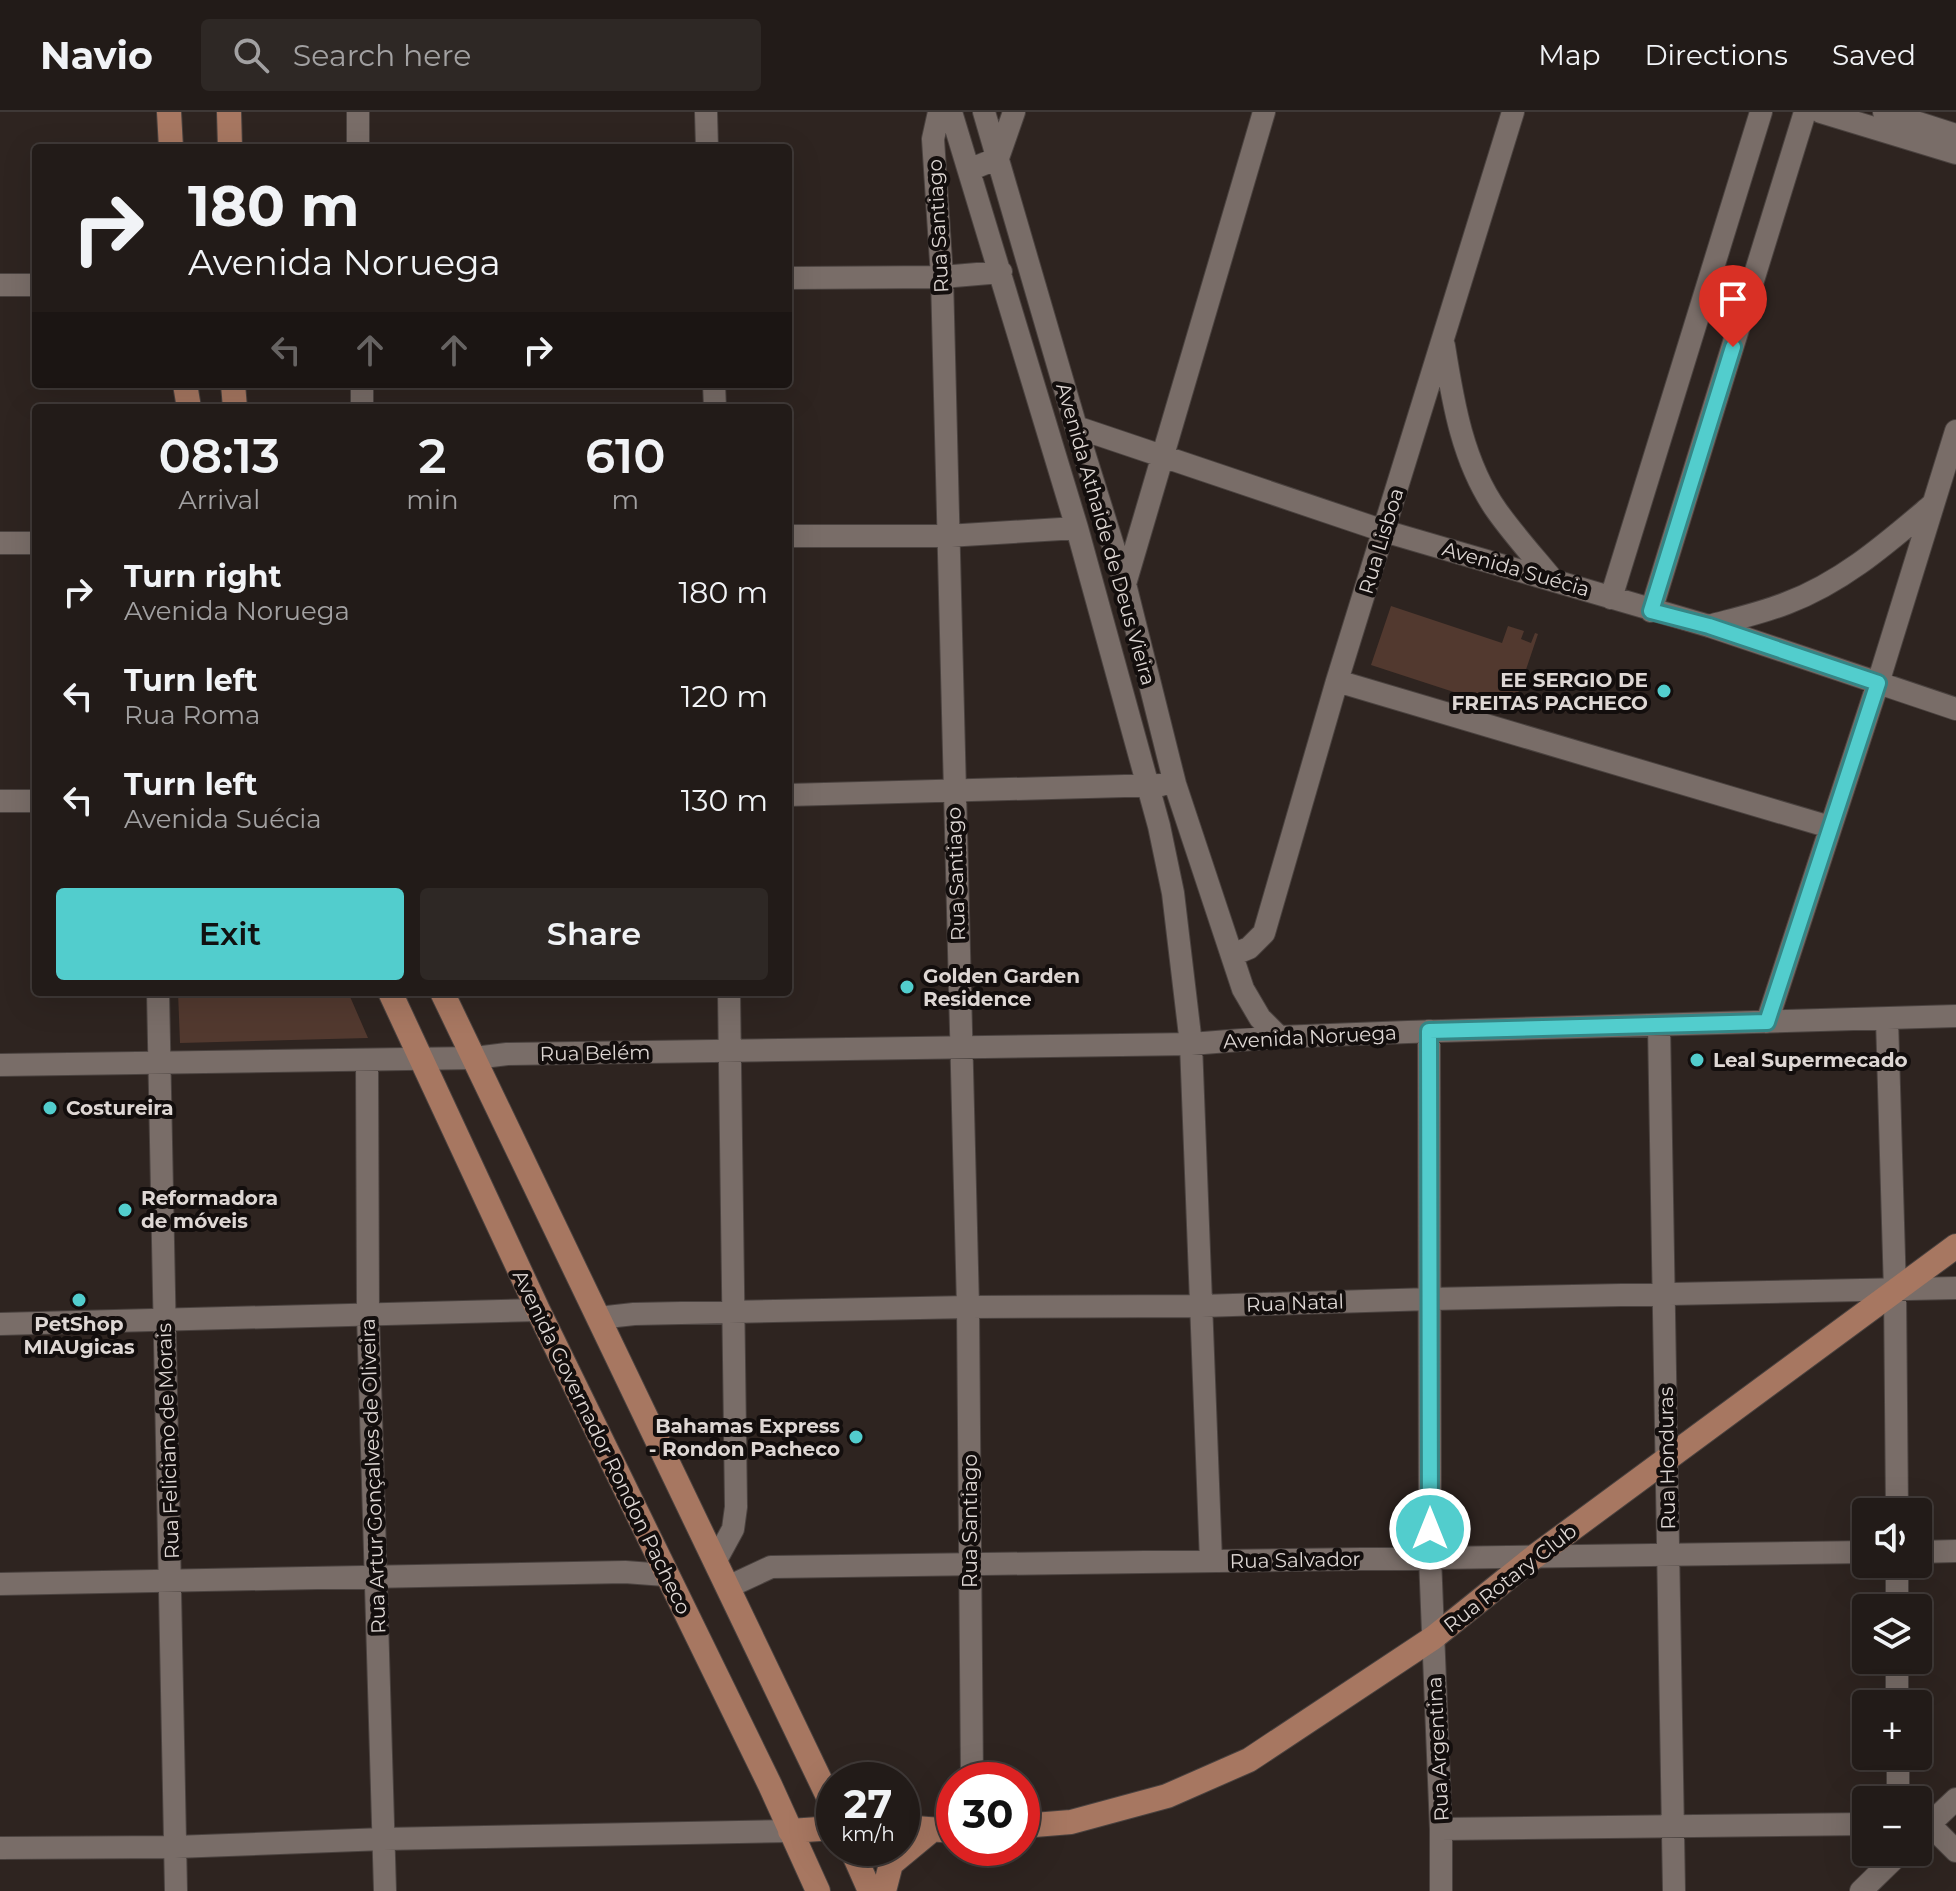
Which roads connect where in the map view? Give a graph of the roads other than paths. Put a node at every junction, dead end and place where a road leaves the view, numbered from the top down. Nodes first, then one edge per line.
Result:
1 (169, 112) edge
2 (229, 112) edge
3 (358, 112) edge
4 (706, 112) edge
5 (939, 112) edge
6 (951, 112) edge
7 (984, 112) edge
8 (1014, 112) edge
9 (1264, 112) edge
10 (1513, 112) edge
11 (1761, 112) edge
12 (1805, 112) edge
13 (1821, 112) edge
14 (1884, 112) edge
15 (1956, 135) edge
16 (171, 144) edge
17 (230, 144) edge
18 (358, 144) edge
19 (707, 144) edge
20 (1956, 153) edge
21 (998, 158) junction
22 (969, 170) junction
23 (1001, 272) junction
24 (942, 277) junction
25 (792, 278) edge
26 (0, 285) edge
27 (32, 285) edge
28 (1443, 343) junction
29 (1076, 427) junction
30 (1956, 431) edge
31 (1162, 457) junction
32 (1933, 505) junction
33 (1077, 528) junction
34 (1384, 531) junction
35 (792, 536) edge
36 (947, 536) junction
37 (0, 543) edge
38 (32, 543) edge
39 (1552, 579) junction
40 (1125, 584) junction
41 (1611, 598) junction
42 (1651, 611) junction
43 (1709, 626) junction
44 (1337, 681) junction
45 (1878, 683) junction
46 (1956, 709) edge
47 (1175, 784) junction
48 (1147, 786) junction
49 (954, 791) junction
50 (792, 795) edge
51 (0, 801) edge
52 (32, 801) edge
53 (1830, 827) junction
54 (1232, 955) junction
55 (1243, 989) junction
56 (158, 996) edge
57 (392, 996) edge
58 (444, 996) edge
59 (729, 996) edge
60 (1956, 1016) edge
61 (1887, 1019) junction
62 (1767, 1022) junction
63 (1659, 1025) junction
64 (1429, 1031) junction
65 (1279, 1037) junction
66 (1229, 1040) junction
67 (1191, 1044) junction
68 (961, 1049) junction
69 (732, 1052) junction
70 (475, 1058) junction
71 (422, 1059) junction
72 (367, 1060) junction
73 (160, 1063) junction
74 (0, 1065) edge
75 (1956, 1246) edge
76 (1956, 1288) edge
77 (1895, 1291) junction
78 (1663, 1294) junction
79 (1430, 1299) junction
80 (1202, 1306) junction
81 (968, 1307) junction
82 (530, 1310) junction
83 (734, 1313) junction
84 (368, 1314) junction
85 (598, 1318) junction
86 (164, 1320) junction
87 (0, 1324) edge
88 (1668, 1458) junction
89 (1897, 1498) edge
90 (1956, 1551) edge
91 (1852, 1552) edge
92 (1932, 1552) edge
93 (1669, 1555) junction
94 (1534, 1557) junction
95 (1430, 1558) junction
96 (1211, 1561) junction
97 (715, 1562) junction
98 (970, 1564) junction
99 (665, 1575) junction
100 (376, 1577) junction
101 (171, 1581) junction
102 (0, 1584) edge
103 (728, 1587) junction
104 (1433, 1638) junction
105 (972, 1762) edge
106 (816, 1771) edge
107 (1956, 1799) edge
108 (1932, 1819) edge
109 (1852, 1824) edge
110 (1040, 1825) edge
111 (1673, 1827) junction
112 (816, 1829) edge
113 (1441, 1829) junction
114 (790, 1831) junction
115 (936, 1835) edge
116 (1932, 1835) edge
117 (384, 1839) junction
118 (175, 1847) junction
119 (0, 1848) edge
120 (1956, 1851) edge
121 (859, 1866) edge
122 (1887, 1866) edge
123 (176, 1891) edge
124 (385, 1891) edge
125 (818, 1891) edge
126 (870, 1891) edge
127 (884, 1891) edge
128 (1441, 1891) edge
129 (1674, 1891) edge
130 (1861, 1891) edge

1 - 16 main road
2 - 17 main road
3 - 18 street
4 - 19 street
5 - 24 street, Rua Santiago
6 - 22 street, Avenida Athaide de Deus Vieira
7 - 21 street, Avenida Athaide de Deus Vieira
8 - 21 street
9 - 31 street
10 - 28 street, Rua Lisboa
11 - 41 street
12 - 42 street
13 - 20 street
14 - 15 street
21 - 22 street
21 - 29 street, Avenida Athaide de Deus Vieira
22 - 23 street, Avenida Athaide de Deus Vieira
23 - 24 street
23 - 33 street, Avenida Athaide de Deus Vieira
24 - 25 street
24 - 36 street, Rua Santiago
26 - 27 street
28 - 34 street, Rua Lisboa
28 - 39 street
29 - 31 street, Avenida Suécia
29 - 40 street, Avenida Athaide de Deus Vieira
30 - 32 street
31 - 34 street, Avenida Suécia
31 - 40 street
32 - 43 street
32 - 45 street
33 - 36 street
33 - 48 street, Avenida Athaide de Deus Vieira
34 - 39 street, Avenida Suécia
34 - 44 street, Rua Lisboa
35 - 36 street
36 - 49 street, Rua Santiago
37 - 38 street
39 - 41 street, Avenida Suécia
40 - 47 street, Avenida Athaide de Deus Vieira
41 - 42 street, Avenida Suécia
42 - 43 street, Avenida Suécia
43 - 45 street, Avenida Suécia
44 - 53 street
44 - 54 street, Rua Lisboa
45 - 46 street, Avenida Suécia
45 - 53 street
47 - 48 street
47 - 54 street, Avenida Athaide de Deus Vieira
48 - 49 street
48 - 67 street, Avenida Athaide de Deus Vieira
49 - 50 street
49 - 68 street, Rua Santiago
51 - 52 street
53 - 62 street
54 - 55 street, Avenida Athaide de Deus Vieira
55 - 65 street, Avenida Athaide de Deus Vieira
55 - 66 street
56 - 73 street, Rua Feliciano de Morais
57 - 71 main road, Avenida Governador Rondon Pacheco
58 - 70 main road
59 - 69 street
60 - 61 street, Avenida Noruega
61 - 62 street, Avenida Noruega
61 - 77 street
62 - 63 street, Avenida Noruega
63 - 64 street, Avenida Noruega
63 - 78 street, Rua Honduras
64 - 65 street, Avenida Noruega
64 - 79 street, Rua Argentina
65 - 66 street, Avenida Noruega
66 - 67 street, Avenida Noruega
67 - 68 street, Rua Belém
67 - 80 street, Avenida Athaide de Deus Vieira
68 - 69 street, Rua Belém
68 - 81 street, Rua Santiago
69 - 70 street, Rua Belém
69 - 83 street
70 - 71 street, Rua Belém
70 - 85 main road
71 - 72 street, Rua Belém
71 - 82 main road, Avenida Governador Rondon Pacheco
72 - 73 street, Rua Belém
72 - 84 street, Rua Artur Gonçalves de Oliveira
73 - 74 street, Rua Belém
73 - 86 street, Rua Feliciano de Morais
75 - 77 main road, Rua Rotary Club
76 - 77 street, Rua Natal
77 - 78 street, Rua Natal
77 - 88 main road, Rua Rotary Club
77 - 89 street
78 - 79 street, Rua Natal
78 - 88 street, Rua Honduras
79 - 80 street, Rua Natal
79 - 95 street, Rua Argentina
80 - 81 street, Rua Natal
80 - 96 street, Avenida Athaide de Deus Vieira
81 - 83 street, Rua Natal
81 - 98 street, Rua Santiago
82 - 84 street
82 - 99 main road, Avenida Governador Rondon Pacheco
83 - 85 street, Rua Natal
83 - 97 street
84 - 86 street
84 - 100 street, Rua Artur Gonçalves de Oliveira
85 - 97 main road
86 - 87 street
86 - 101 street, Rua Feliciano de Morais
88 - 93 street, Rua Honduras
88 - 94 main road, Rua Rotary Club
90 - 92 street
91 - 93 street, Rua Salvador
93 - 94 street, Rua Salvador
93 - 111 street, Rua Honduras
94 - 95 street, Rua Salvador
94 - 104 main road, Rua Rotary Club
95 - 96 street, Rua Salvador
95 - 104 street, Rua Argentina
96 - 98 street, Rua Salvador
97 - 103 main road
98 - 103 street, Rua Salvador
98 - 105 street, Rua Santiago
99 - 100 street
99 - 114 main road, Avenida Governador Rondon Pacheco
100 - 101 street
100 - 117 street, Rua Artur Gonçalves de Oliveira
101 - 102 street
101 - 118 street, Rua Feliciano de Morais
103 - 106 main road
104 - 110 main road, Rua Rotary Club
104 - 113 street, Rua Argentina
107 - 108 street
109 - 111 street
111 - 113 street
111 - 129 street, Rua Honduras
112 - 114 main road
113 - 128 street, Rua Argentina
114 - 117 street
114 - 125 main road, Avenida Governador Rondon Pacheco
115 - 127 main road
116 - 120 street
117 - 118 street
117 - 124 street, Rua Artur Gonçalves de Oliveira
118 - 119 street
118 - 123 street, Rua Feliciano de Morais
121 - 126 main road
122 - 130 street

